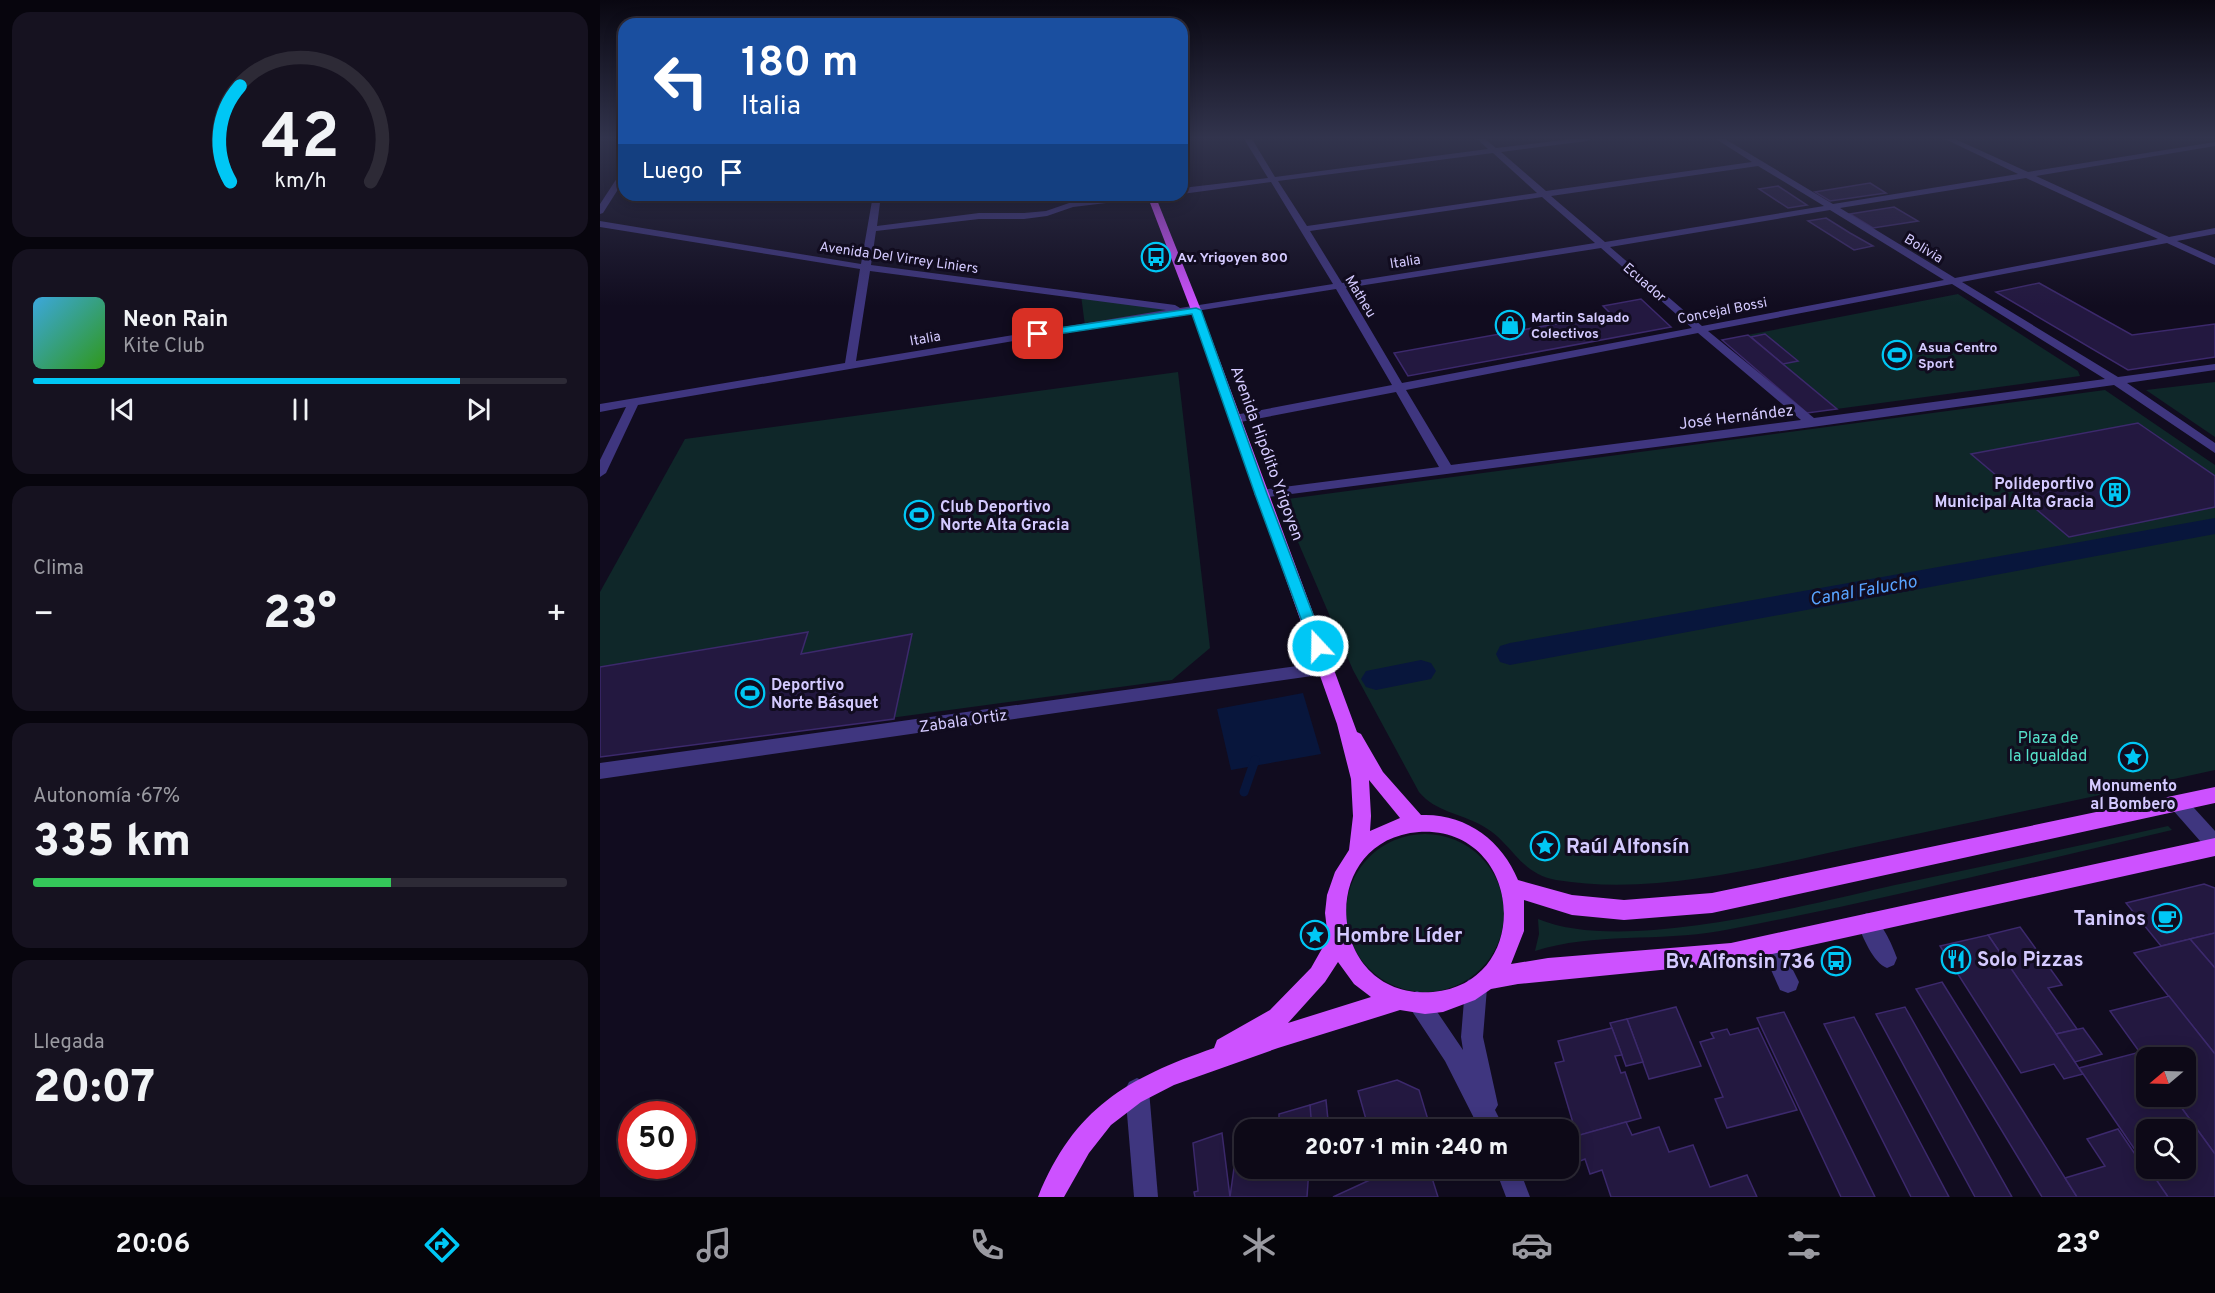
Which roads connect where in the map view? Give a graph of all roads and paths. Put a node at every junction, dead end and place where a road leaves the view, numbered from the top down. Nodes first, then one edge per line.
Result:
1 (610, 195) edge
2 (1283, 195) edge
3 (1537, 195) edge
4 (1544, 195) edge
5 (1811, 195) edge
6 (1913, 195) edge
7 (2070, 195) edge
8 (876, 201) edge
9 (1098, 201) edge
10 (1152, 201) edge
11 (1833, 208) junction
12 (600, 211) edge
13 (600, 224) edge
14 (872, 229) junction
15 (1304, 229) junction
16 (2215, 231) edge
17 (2168, 240) junction
18 (1603, 245) junction
19 (2215, 262) edge
20 (865, 267) junction
21 (1955, 282) junction
22 (1340, 287) junction
23 (1196, 310) junction
24 (1700, 330) junction
25 (850, 366) junction
26 (2215, 367) edge
27 (2115, 380) junction
28 (1399, 388) junction
29 (634, 402) junction
30 (600, 408) edge
31 (1235, 419) junction
32 (1812, 423) junction
33 (2215, 448) edge
34 (1447, 469) junction
35 (600, 473) edge
36 (1261, 494) junction
37 (1326, 668) junction
38 (1346, 724) junction
39 (600, 771) edge
40 (2215, 795) edge
41 (2178, 804) junction
42 (1418, 824) junction
43 (2215, 845) edge
44 (1358, 851) junction
45 (1512, 887) junction
46 (1867, 923) junction
47 (1338, 940) junction
48 (1770, 945) junction
49 (1887, 958) dead end
50 (1788, 982) dead end
51 (1482, 983) junction
52 (1410, 1000) junction
53 (1193, 1066) junction
54 (1137, 1090) junction
55 (1488, 1119) edge
56 (1490, 1119) edge
57 (1511, 1179) edge
58 (1050, 1197) edge
59 (1146, 1197) edge
60 (1518, 1197) edge

1 - 12 street
2 - 15 street, Matheu
3 - 15 street
4 - 18 street, Ecuador
5 - 11 street, Bolivia
6 - 11 street, Italia
7 - 17 street
8 - 14 street
9 - 14 street
10 - 23 main road, Avenida Hipólito Yrigoyen
11 - 18 street, Italia
11 - 21 street, Bolivia
13 - 20 street, Avenida Del Virrey Liniers
14 - 20 street
15 - 22 street, Matheu
16 - 17 street, Concejal Bossi
17 - 19 street
17 - 21 street, Concejal Bossi
18 - 22 street, Italia
18 - 24 street, Ecuador
20 - 23 street, Avenida Del Virrey Liniers
20 - 25 street
21 - 24 street, Concejal Bossi
21 - 27 street, Bolivia
22 - 23 street, Italia
22 - 28 street, Matheu
23 - 25 street, Italia
23 - 31 main road, Avenida Hipólito Yrigoyen
24 - 28 street, Concejal Bossi
24 - 32 street, Ecuador
25 - 29 street, Italia
26 - 27 street, José Hernández
27 - 32 street, José Hernández
27 - 33 street, Bolivia
28 - 31 street, Concejal Bossi
28 - 34 street, Matheu
29 - 30 street, Italia
29 - 35 street
31 - 36 main road, Avenida Hipólito Yrigoyen
32 - 34 street, José Hernández
34 - 36 street, José Hernández
36 - 37 main road, Avenida Hipólito Yrigoyen
37 - 38 main road, Avenida Hipólito Yrigoyen
37 - 39 street, Zabala Ortiz
38 - 42 main road, Avenida Hipólito Yrigoyen
38 - 44 main road, Avenida Hipólito Yrigoyen
40 - 41 main road
41 - 43 street
41 - 45 main road
42 - 44 main road
42 - 45 main road
43 - 46 main road
44 - 47 main road
45 - 51 main road
46 - 48 main road
46 - 49 street
47 - 52 main road
47 - 53 main road
48 - 50 street
48 - 51 main road
51 - 52 main road
51 - 56 street
52 - 53 main road
52 - 55 street
53 - 54 main road
54 - 58 main road
54 - 59 street
57 - 60 street

